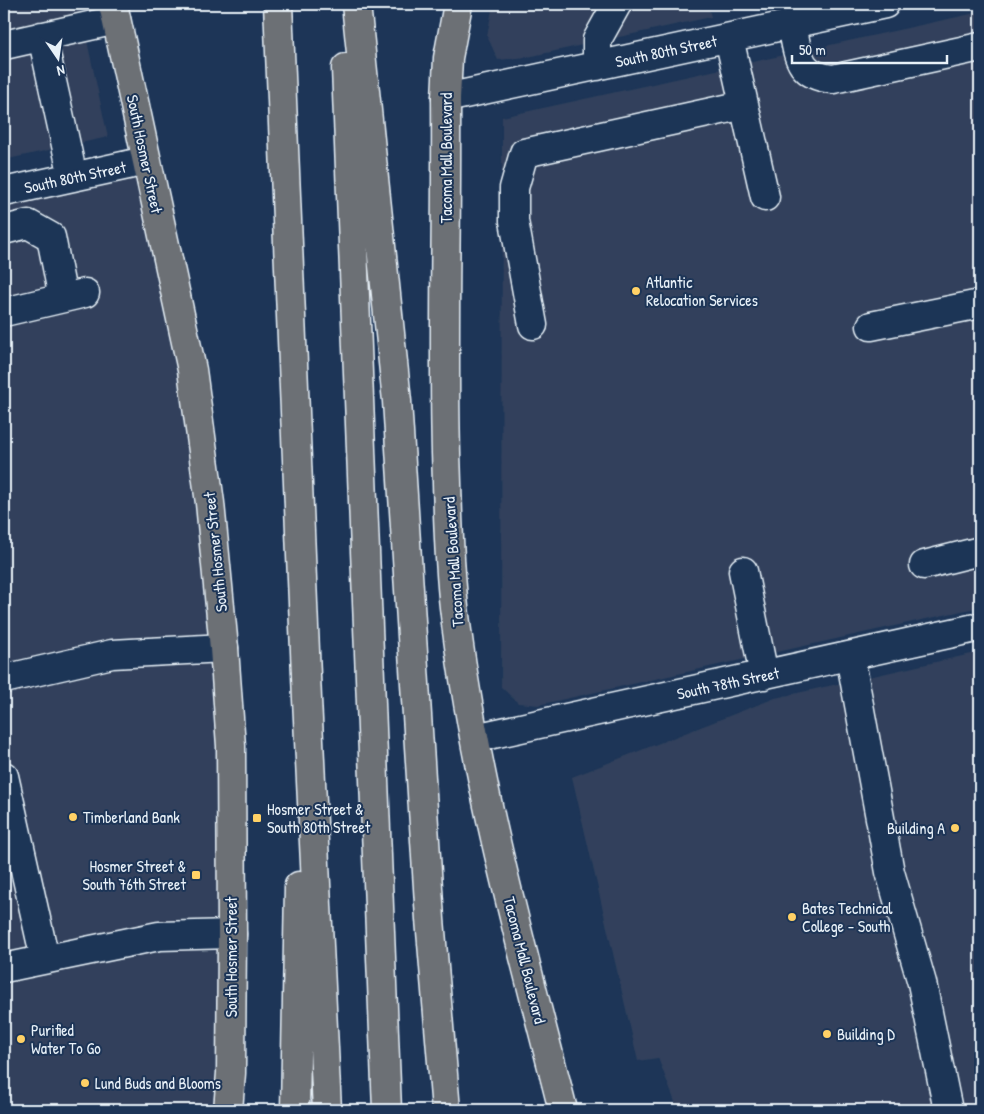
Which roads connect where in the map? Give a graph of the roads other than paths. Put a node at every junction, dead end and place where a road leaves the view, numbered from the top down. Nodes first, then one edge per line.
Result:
1 (278, 4) edge
2 (344, 4) edge
3 (356, 4) edge
4 (458, 4) edge
5 (618, 4) edge
6 (886, 4) edge
7 (114, 12) edge
8 (792, 24) junction
9 (42, 36) junction
10 (729, 38) junction
11 (4, 45) edge
12 (980, 48) edge
13 (598, 66) junction
14 (446, 98) junction
15 (744, 105) junction
16 (146, 161) junction
17 (72, 177) junction
18 (4, 192) edge
19 (765, 197) dead end
20 (4, 230) edge
21 (980, 304) edge
22 (4, 312) edge
23 (533, 325) dead end
24 (871, 326) dead end
25 (980, 552) edge
26 (924, 565) dead end
27 (742, 571) dead end
28 (980, 627) edge
29 (224, 648) junction
30 (850, 656) junction
31 (764, 674) junction
32 (4, 679) edge
33 (307, 699) junction
34 (476, 738) junction
35 (4, 776) edge
36 (232, 934) junction
37 (45, 959) junction
38 (4, 968) edge
39 (228, 1110) edge
40 (295, 1110) edge
41 (327, 1110) edge
42 (387, 1110) edge
43 (446, 1110) edge
44 (563, 1110) edge
45 (948, 1110) edge

1 - 33 main road
2 - 42 main road
3 - 43 main road
4 - 14 main road, Tacoma Mall Boulevard
5 - 13 street
6 - 8 street, South 80th Street
7 - 9 street
7 - 16 main road, South Hosmer Street
8 - 10 street, South 80th Street
8 - 12 street
9 - 11 street
9 - 17 street
10 - 13 street, South 80th Street
10 - 15 street
13 - 14 street, South 80th Street
14 - 34 main road, Tacoma Mall Boulevard
15 - 19 street
15 - 23 street
16 - 17 street, South 80th Street
16 - 29 main road, South Hosmer Street
17 - 18 street, South 80th Street
20 - 22 street
21 - 24 street
25 - 26 street
27 - 31 street
28 - 30 street, South 78th Street
29 - 32 street
29 - 36 main road, South Hosmer Street
30 - 31 street, South 78th Street
30 - 45 street
31 - 34 street, South 78th Street
33 - 40 main road
33 - 41 main road
34 - 44 main road, Tacoma Mall Boulevard
35 - 37 street
36 - 37 street
36 - 39 main road, South Hosmer Street
37 - 38 street

